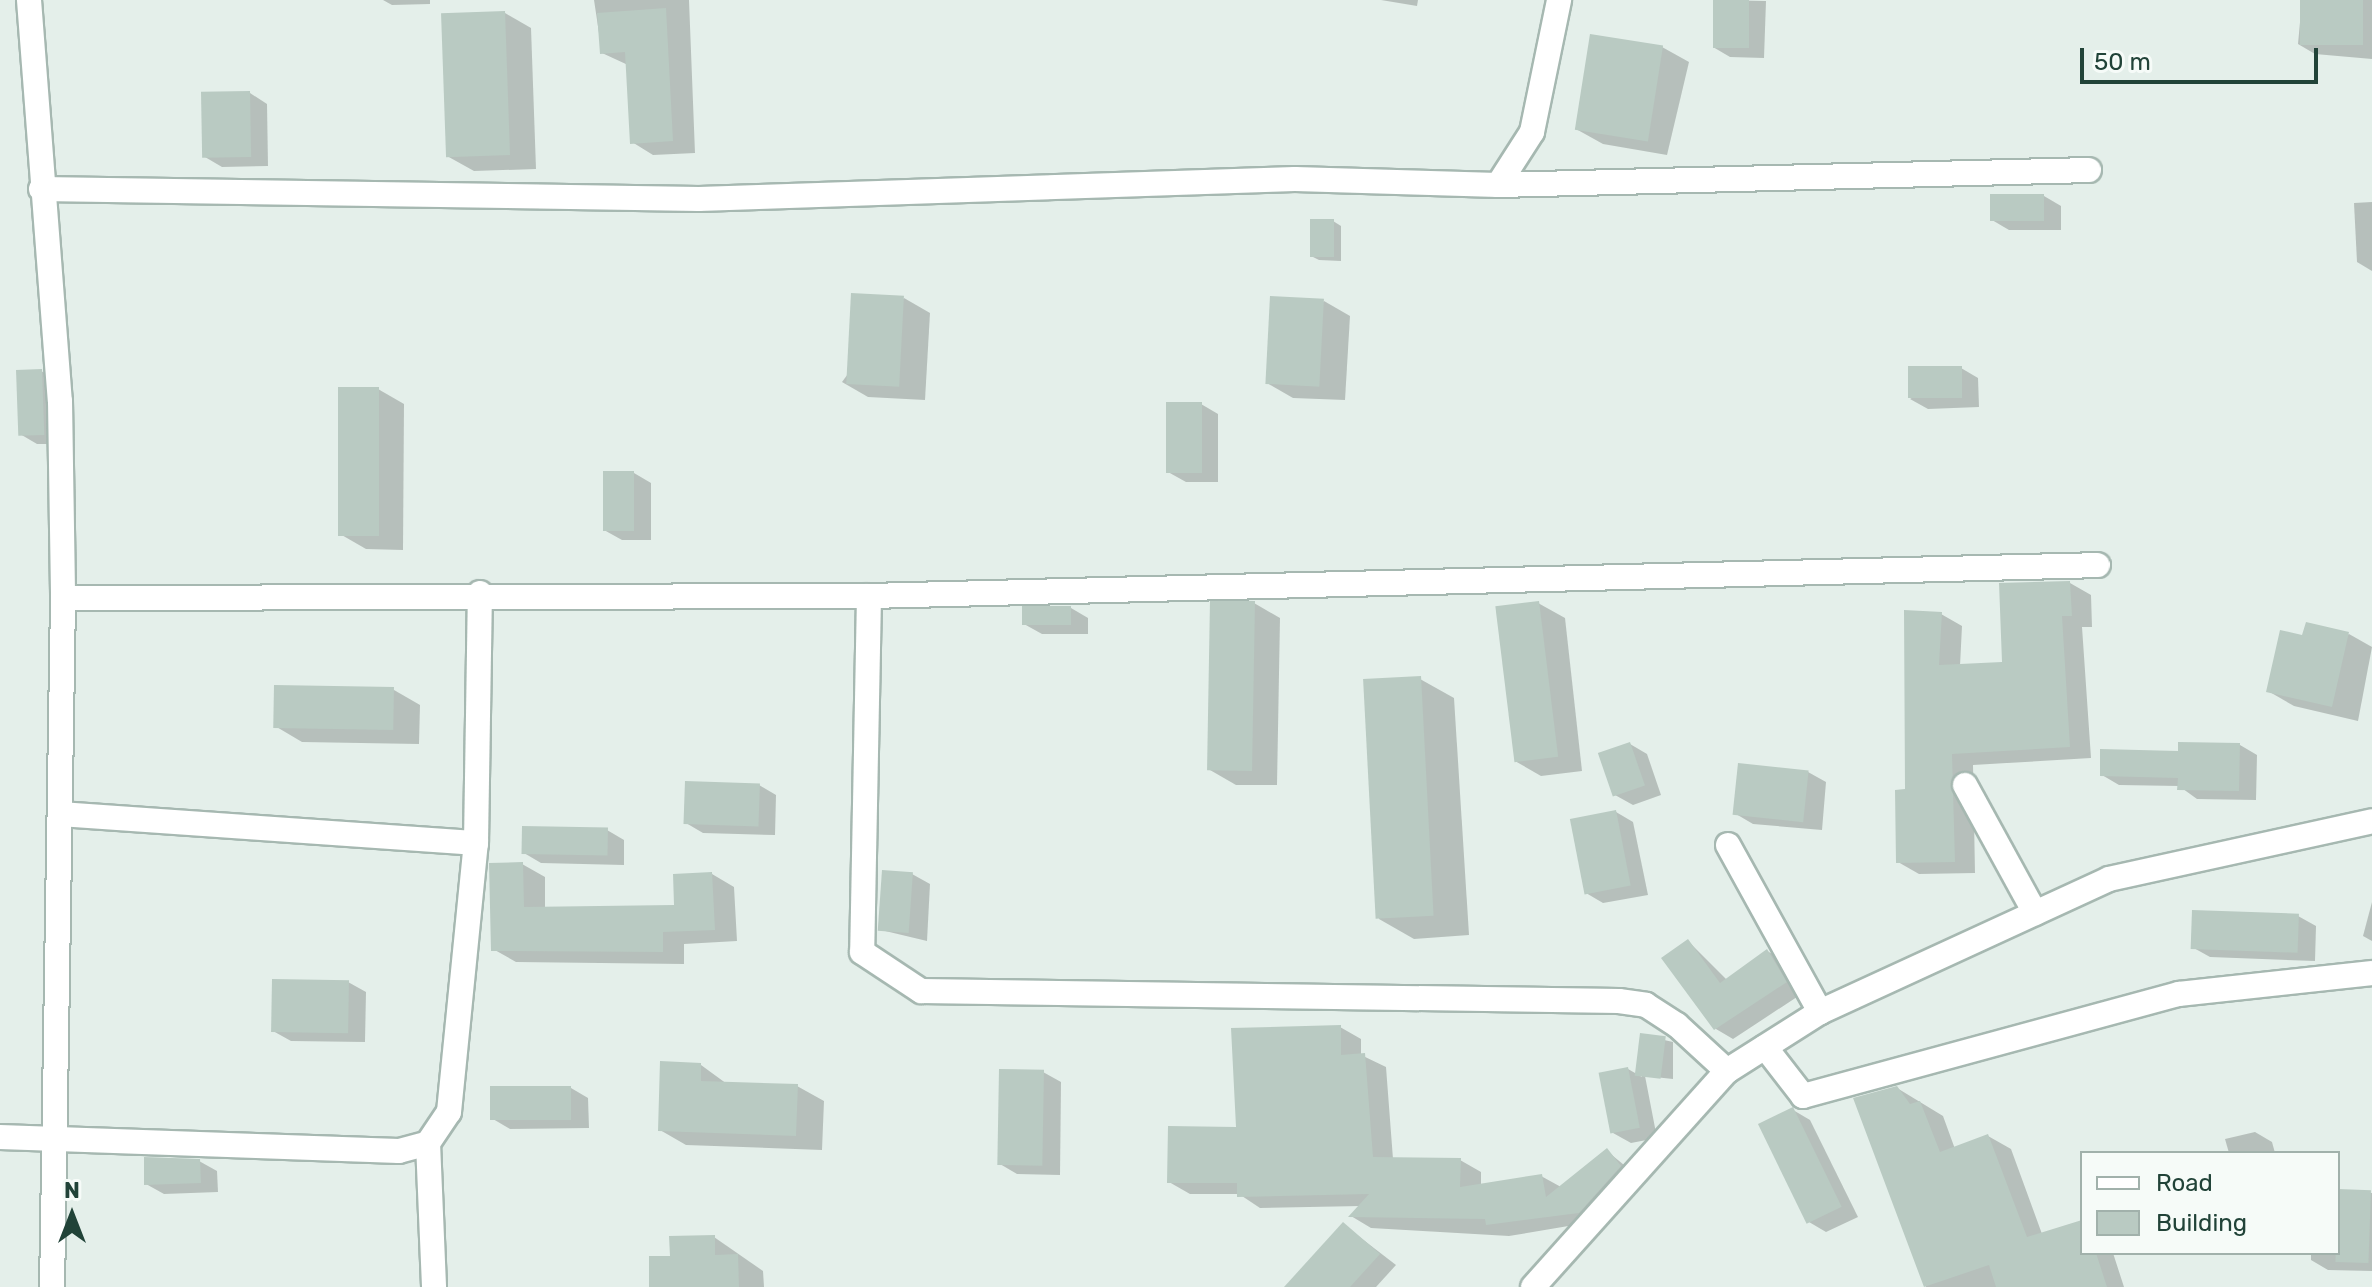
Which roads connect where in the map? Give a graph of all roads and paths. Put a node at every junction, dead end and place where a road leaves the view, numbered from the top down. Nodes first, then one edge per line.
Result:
1 (29, 0) edge
2 (1559, 0) edge
3 (2089, 170) dead end
4 (1498, 185) junction
5 (41, 189) junction
6 (2098, 565) dead end
7 (480, 593) junction
8 (869, 596) junction
9 (63, 598) junction
10 (1965, 785) dead end
11 (61, 814) junction
12 (2372, 821) edge
13 (476, 843) junction
14 (1728, 845) dead end
15 (2035, 913) junction
16 (2372, 973) edge
17 (1820, 1012) junction
18 (1765, 1047) junction
19 (1727, 1071) junction
20 (0, 1137) edge
21 (49, 1141) junction
22 (428, 1143) junction
23 (52, 1287) edge
24 (434, 1287) edge
25 (1533, 1287) edge

1 - 5 street
2 - 4 street
3 - 4 street
4 - 5 street
5 - 9 street
6 - 8 street
7 - 8 street
7 - 9 street
7 - 13 street
8 - 19 street
9 - 11 street
10 - 15 street
11 - 13 street
11 - 21 street
12 - 15 street
13 - 22 street
14 - 17 street
15 - 17 street
16 - 18 street
17 - 18 street
18 - 19 street
19 - 25 street
20 - 21 street
21 - 22 street
21 - 23 street
22 - 24 street

